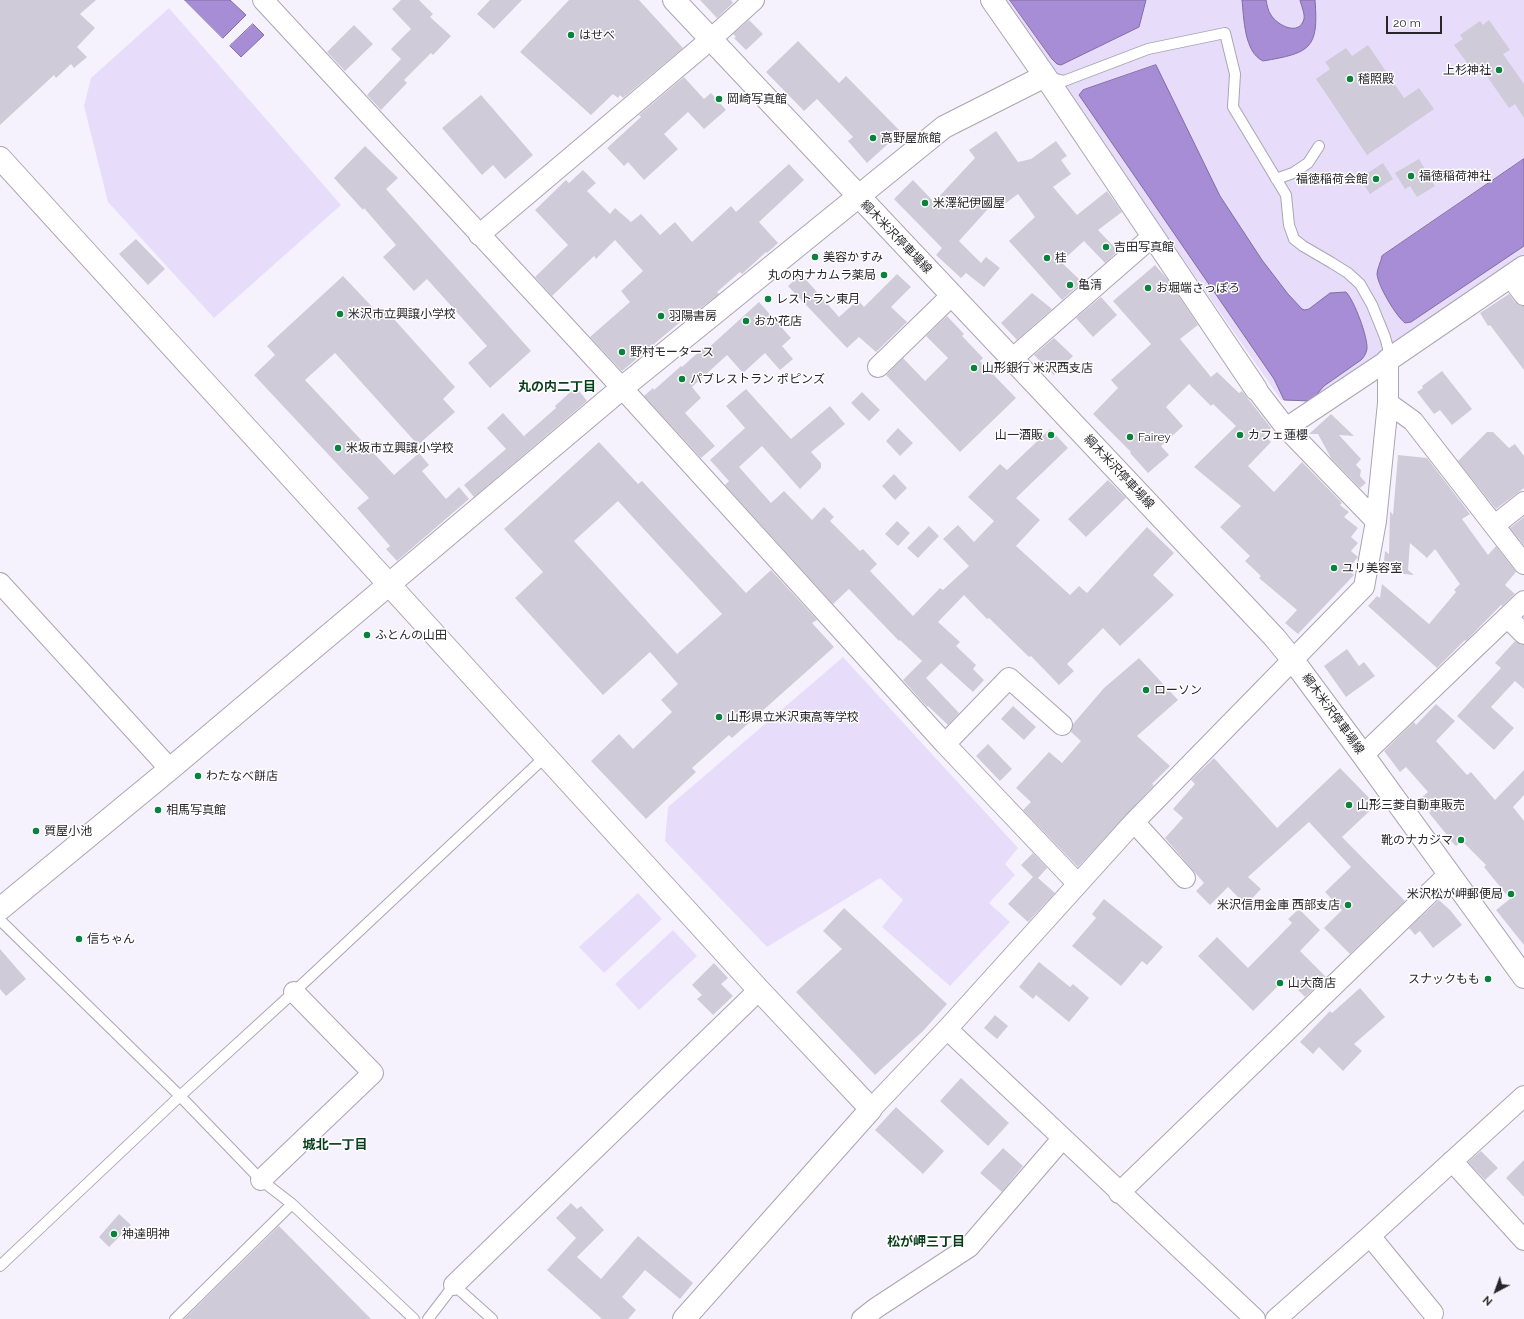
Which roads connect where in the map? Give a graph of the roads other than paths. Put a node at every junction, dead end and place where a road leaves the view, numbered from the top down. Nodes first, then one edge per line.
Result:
1 (263, 0) edge
2 (674, 0) edge
3 (754, 0) edge
4 (992, 0) edge
5 (711, 39) junction
6 (1045, 76) junction
7 (1319, 146) dead end
8 (1, 161) edge
9 (1276, 179) junction
10 (859, 197) junction
11 (479, 235) junction
12 (1153, 236) junction
13 (1517, 271) edge
14 (952, 295) junction
15 (1524, 296) edge
16 (1012, 359) junction
17 (1388, 360) junction
18 (878, 367) dead end
19 (622, 388) junction
20 (1256, 389) joint
21 (1388, 403) junction
22 (1286, 428) junction
23 (1524, 502) edge
24 (1376, 521) junction
25 (1495, 525) junction
26 (1524, 564) edge
27 (0, 583) edge
28 (389, 584) junction
29 (1524, 601) edge
30 (1507, 617) junction
31 (1524, 634) edge
32 (1292, 659) junction
33 (1062, 725) dead end
34 (945, 744) junction
35 (1363, 755) junction
36 (546, 756) junction
37 (170, 769) junction
38 (1134, 822) junction
39 (1449, 874) junction
40 (1186, 878) dead end
41 (1077, 883) junction
42 (0, 909) edge
43 (0, 920) edge
44 (1524, 977) edge
45 (759, 990) junction
46 (294, 992) junction
47 (947, 1029) junction
48 (180, 1096) junction
49 (1524, 1096) edge
50 (871, 1109) junction
51 (1062, 1139) junction
52 (1452, 1161) junction
53 (261, 1180) junction
54 (1119, 1193) junction
55 (292, 1204) junction
56 (1370, 1236) junction
57 (1524, 1240) edge
58 (0, 1266) edge
59 (454, 1285) junction
60 (1433, 1313) dead end
61 (175, 1319) edge
62 (414, 1319) edge
63 (428, 1319) edge
64 (492, 1319) edge
65 (684, 1319) edge
66 (862, 1319) edge
67 (1254, 1319) edge
68 (1276, 1319) edge

1 - 11 street
2 - 5 street, 綱木米沢停車場線
3 - 5 street
4 - 6 street
5 - 10 street, 綱木米沢停車場線
5 - 11 street
6 - 9 lane
6 - 10 street
6 - 12 street
7 - 9 lane
8 - 28 street
9 - 17 lane
10 - 14 street, 綱木米沢停車場線
10 - 19 street
11 - 19 street
12 - 16 street
12 - 20 street
13 - 15 street
13 - 17 street
14 - 16 street, 綱木米沢停車場線
14 - 18 street
16 - 32 street, 綱木米沢停車場線
17 - 21 street
17 - 22 street
19 - 28 street
19 - 34 street
20 - 22 street
21 - 24 street
21 - 25 street
22 - 24 street
23 - 25 street
24 - 32 street
25 - 26 street
27 - 37 street
28 - 36 street
28 - 37 street
29 - 30 street
30 - 31 street
30 - 35 street
32 - 35 street, 綱木米沢停車場線
32 - 38 street
33 - 34 street
34 - 41 street
35 - 39 street, 綱木米沢停車場線
36 - 45 street
36 - 46 lane
37 - 42 street
38 - 40 street
38 - 41 street
39 - 44 street, 綱木米沢停車場線
39 - 54 street
41 - 47 street
43 - 48 lane
45 - 50 street
45 - 59 street
46 - 48 lane
46 - 53 street
47 - 50 street
47 - 51 street
48 - 53 lane
48 - 58 lane
49 - 52 street
50 - 65 street
51 - 54 street
51 - 66 street
52 - 56 street
52 - 57 street
53 - 55 lane
54 - 67 street
55 - 61 lane
55 - 62 lane
56 - 60 street
56 - 68 street
59 - 63 lane
59 - 64 lane

